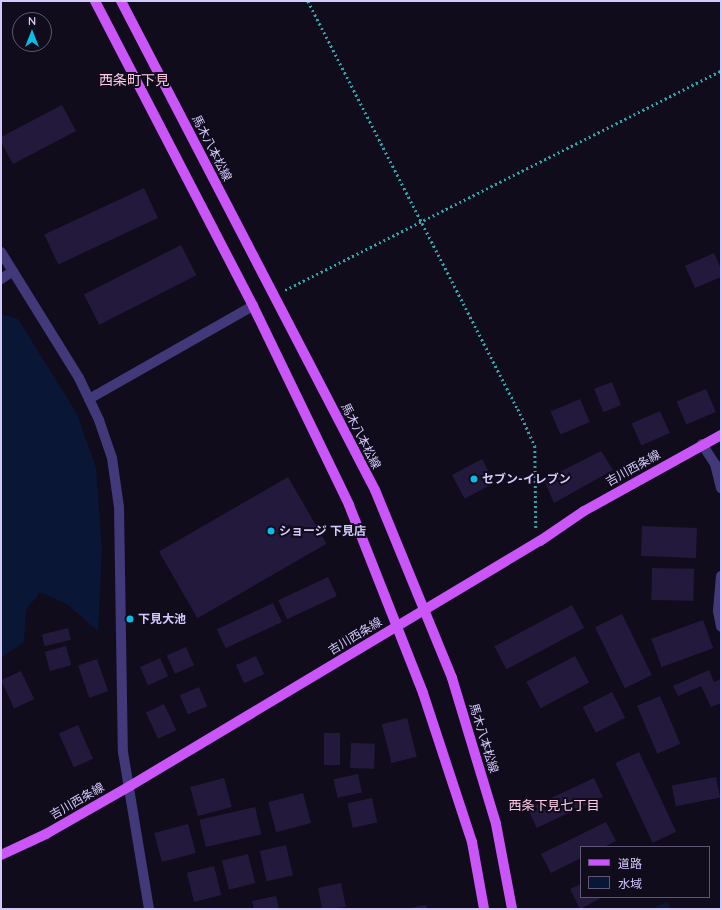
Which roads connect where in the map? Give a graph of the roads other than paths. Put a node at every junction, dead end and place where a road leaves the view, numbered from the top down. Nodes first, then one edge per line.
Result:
1 (95, 1) edge
2 (121, 1) edge
3 (1, 252) edge
4 (13, 271) junction
5 (1, 279) edge
6 (253, 306) junction
7 (89, 399) junction
8 (721, 435) edge
9 (702, 444) junction
10 (721, 488) edge
11 (721, 576) edge
12 (425, 609) junction
13 (397, 626) junction
14 (721, 627) edge
15 (130, 786) junction
16 (1, 854) edge
17 (149, 909) edge
18 (484, 909) edge
19 (512, 909) edge

1 - 6 main road
2 - 12 main road, 馬木八本松線
3 - 4 street
4 - 5 street
4 - 7 street
6 - 7 street
6 - 13 main road
7 - 15 street
8 - 9 main road, 吉川西条線
9 - 10 street
9 - 12 main road, 吉川西条線
11 - 14 street
12 - 13 main road, 吉川西条線
12 - 19 main road, 馬木八本松線
13 - 15 main road, 吉川西条線
13 - 18 main road
15 - 16 main road, 吉川西条線
15 - 17 street

